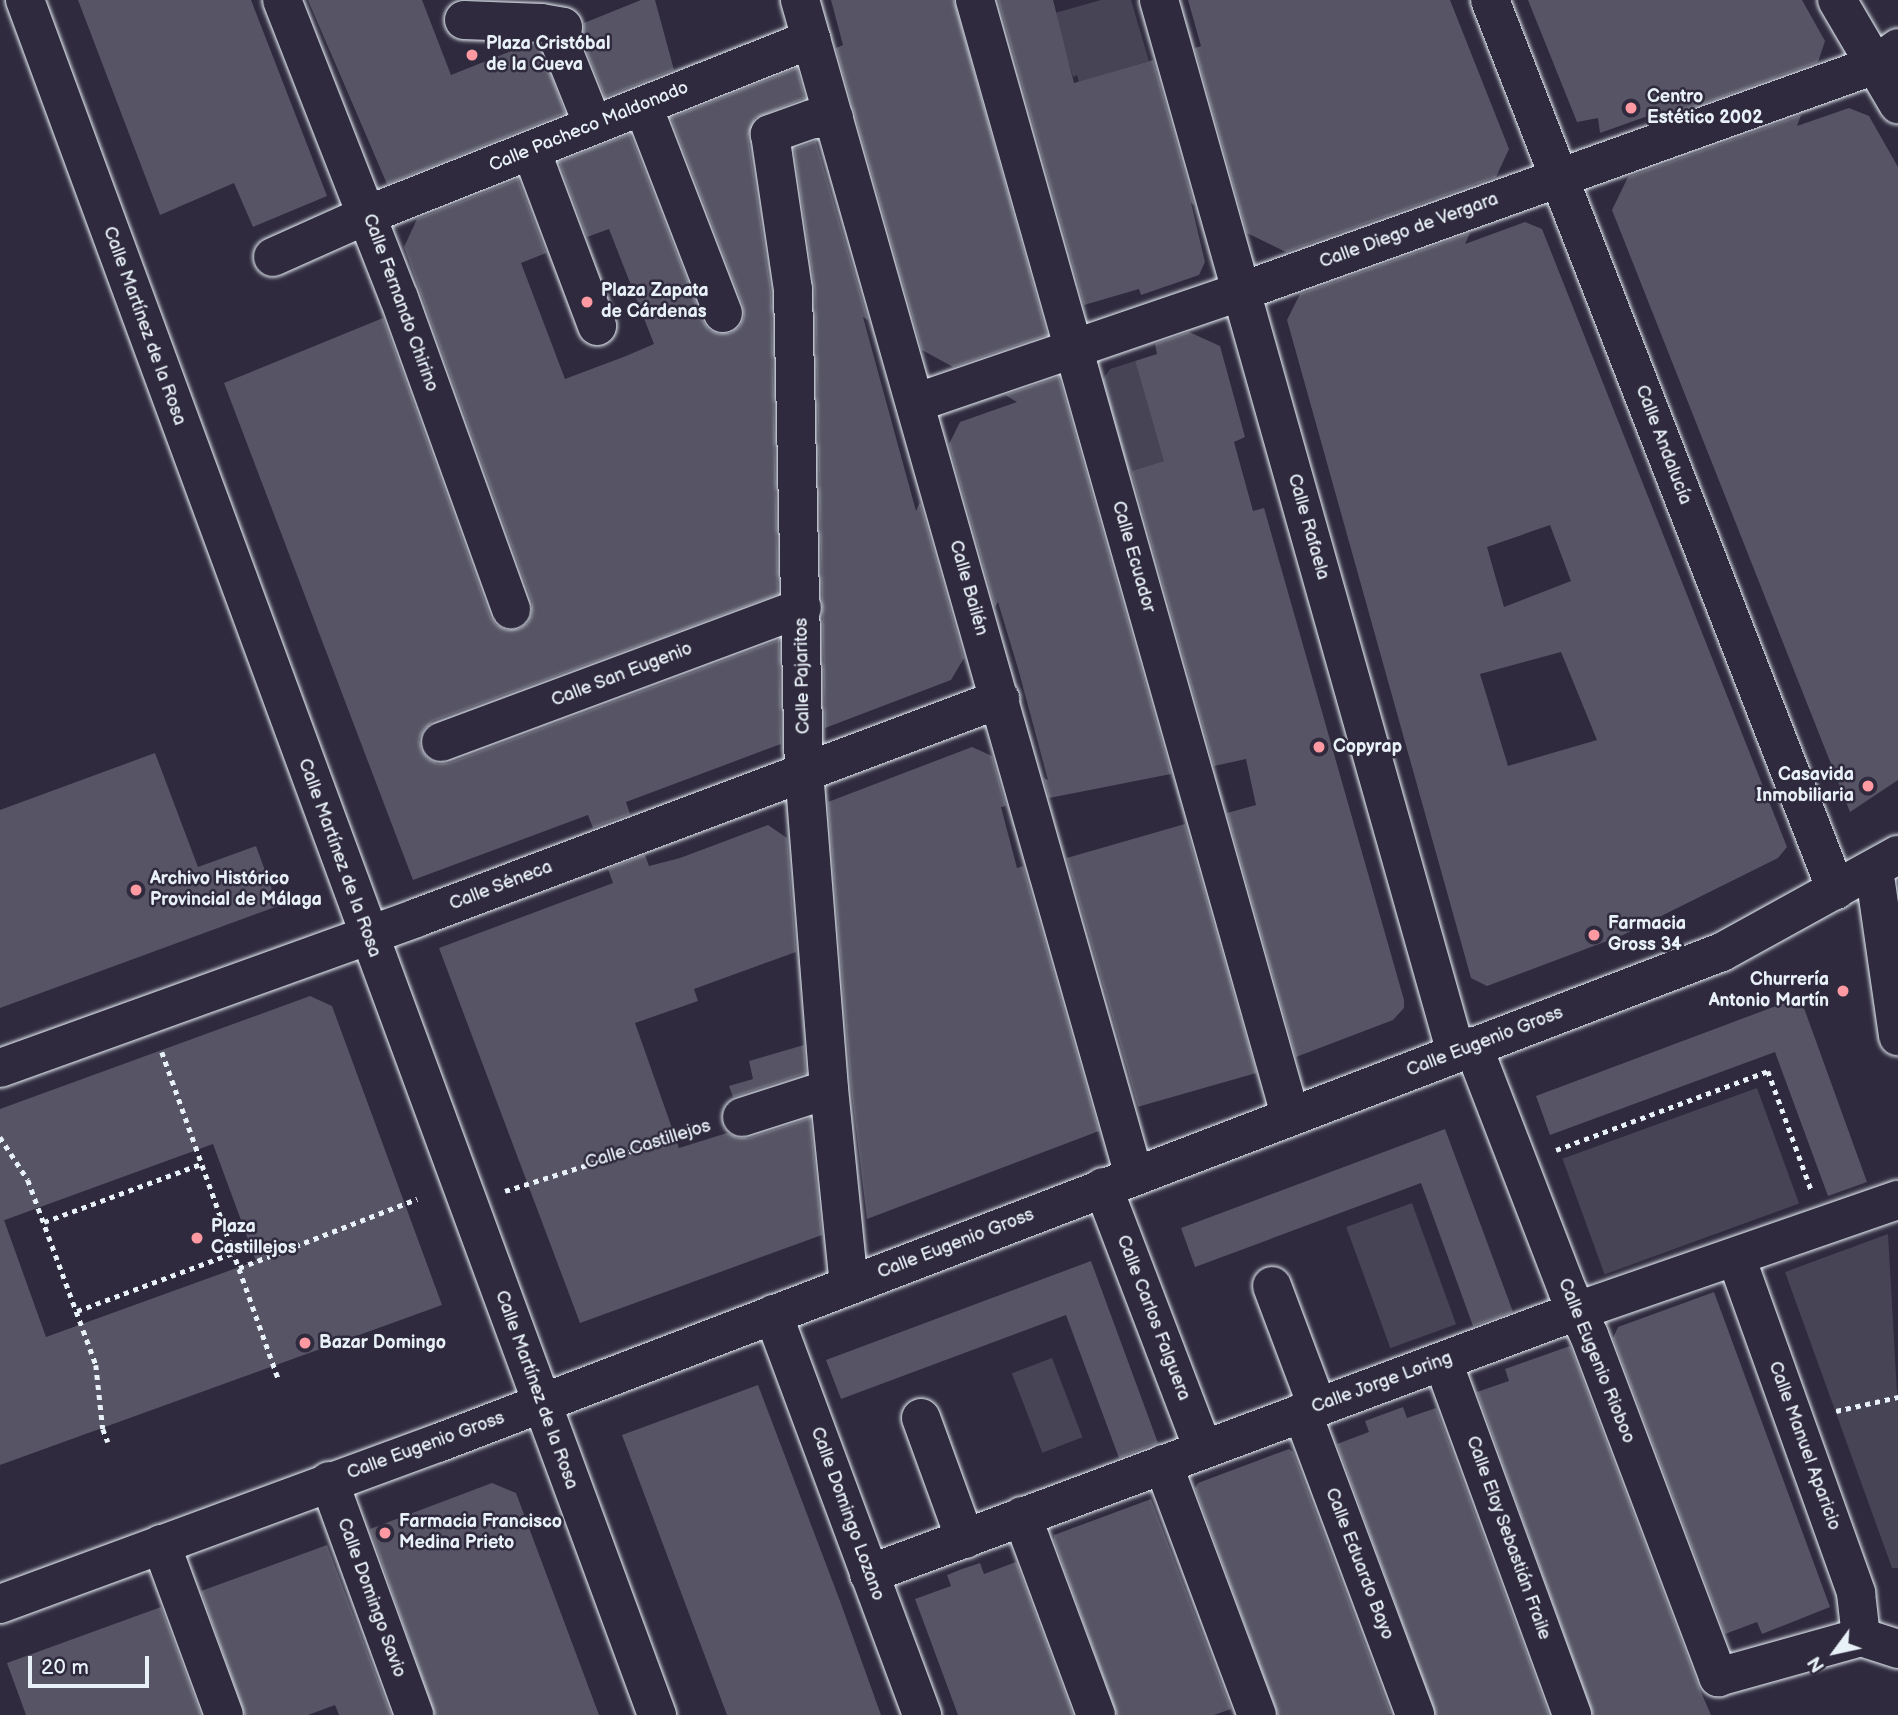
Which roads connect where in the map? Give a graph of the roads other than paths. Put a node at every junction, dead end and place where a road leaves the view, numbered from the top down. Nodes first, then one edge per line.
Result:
1 (25, 0) edge
2 (282, 0) edge
3 (800, 0) edge
4 (975, 0) edge
5 (1159, 0) edge
6 (1490, 0) edge
7 (1837, 0) edge
8 (464, 20) dead end
9 (811, 39) junction
10 (1887, 57) edge
11 (1898, 104) edge
12 (643, 106) junction
13 (834, 118) junction
14 (593, 125) junction
15 (531, 150) junction
16 (1559, 177) junction
17 (367, 215) junction
18 (273, 257) dead end
19 (1240, 292) junction
20 (723, 313) dead end
21 (597, 326) dead end
22 (1073, 347) junction
23 (915, 403) junction
24 (802, 608) junction
25 (511, 609) dead end
26 (1000, 699) junction
27 (441, 742) dead end
28 (804, 771) junction
29 (1886, 862) edge
30 (1836, 890) junction
31 (368, 935) junction
32 (1898, 1036) edge
33 (1464, 1050) junction
34 (0, 1068) edge
35 (829, 1089) junction
36 (1290, 1115) junction
37 (742, 1117) road end
38 (1119, 1182) junction
39 (1898, 1200) edge
40 (1736, 1258) junction
41 (849, 1285) junction
42 (1272, 1286) dead end
43 (1577, 1311) junction
44 (773, 1314) junction
45 (1443, 1362) junction
46 (540, 1402) junction
47 (1309, 1409) junction
48 (921, 1418) dead end
49 (1203, 1449) junction
50 (1163, 1464) junction
51 (329, 1481) junction
52 (1022, 1516) junction
53 (965, 1539) junction
54 (161, 1544) junction
55 (869, 1574) junction
56 (0, 1604) edge
57 (1861, 1637) junction
58 (1898, 1649) edge
59 (225, 1715) edge
60 (414, 1715) edge
61 (657, 1715) edge
62 (922, 1715) edge
63 (1096, 1715) edge
64 (1257, 1715) edge
65 (1415, 1715) edge
66 (1572, 1715) edge

1 - 31 street, Calle Martínez de la Rosa
2 - 17 street, Calle Fernando Chirino
3 - 9 street, Calle Bailén
4 - 22 street, Calle Ecuador
5 - 19 street, Calle Rafaela
6 - 16 street, Calle Andalucía
7 - 10 street
8 - 14 street
9 - 12 street, Calle Pacheco Maldonado
9 - 13 street, Calle Bailén
10 - 11 street
10 - 16 street, Calle Diego de Vergara
12 - 14 street, Calle Pacheco Maldonado
12 - 20 street
13 - 23 street, Calle Bailén
13 - 24 street, Calle Pajaritos
14 - 15 street, Calle Pacheco Maldonado
15 - 17 street, Calle Pacheco Maldonado
15 - 21 street
16 - 19 street, Calle Diego de Vergara
16 - 30 street, Calle Andalucía
17 - 18 street, Calle Pacheco Maldonado
17 - 25 street, Calle Fernando Chirino
19 - 22 street, Calle Diego de Vergara
19 - 33 street, Calle Rafaela
22 - 23 street, Calle Diego de Vergara
22 - 36 street, Calle Ecuador
23 - 26 street, Calle Bailén
24 - 27 street, Calle San Eugenio
24 - 28 street, Calle Pajaritos
26 - 28 street, Calle Séneca
26 - 38 street, Calle Bailén
28 - 31 street, Calle Séneca
28 - 35 street, Calle Pajaritos
29 - 30 street, Calle Eugenio Gross
29 - 32 street
30 - 33 street, Calle Eugenio Gross
31 - 34 street, Calle Séneca
31 - 46 street, Calle Martínez de la Rosa
33 - 36 street, Calle Eugenio Gross
33 - 43 street, Calle Eugenio Rioboo
35 - 37 street
35 - 41 street, Calle Pajaritos
36 - 38 street, Calle Eugenio Gross
38 - 41 street, Calle Eugenio Gross
38 - 49 street, Calle Carlos Falguera
39 - 40 street, Calle Jorge Loring
40 - 43 street, Calle Jorge Loring
40 - 57 street, Calle Manuel Aparicio
41 - 44 street, Calle Eugenio Gross
42 - 47 street, Calle Eduardo Bayo
43 - 45 street, Calle Jorge Loring
43 - 57 street, Calle Eugenio Rioboo
44 - 46 street, Calle Eugenio Gross
44 - 55 street, Calle Domingo Lozano
45 - 47 street, Calle Jorge Loring
45 - 66 street, Calle Eloy Sebastián Fraile
46 - 51 street, Calle Eugenio Gross
46 - 61 street, Calle Martínez de la Rosa
47 - 49 street, Calle Jorge Loring
47 - 65 street, Calle Eduardo Bayo
48 - 53 street
49 - 50 street, Calle Jorge Loring
50 - 52 street, Calle Jorge Loring
50 - 64 street
51 - 54 street, Calle Eugenio Gross
51 - 60 street, Calle Domingo Savio
52 - 53 street, Calle Jorge Loring
52 - 63 street
53 - 55 street, Calle Jorge Loring
54 - 56 street, Calle Eugenio Gross
54 - 59 street
55 - 62 street, Calle Domingo Lozano
57 - 58 street

